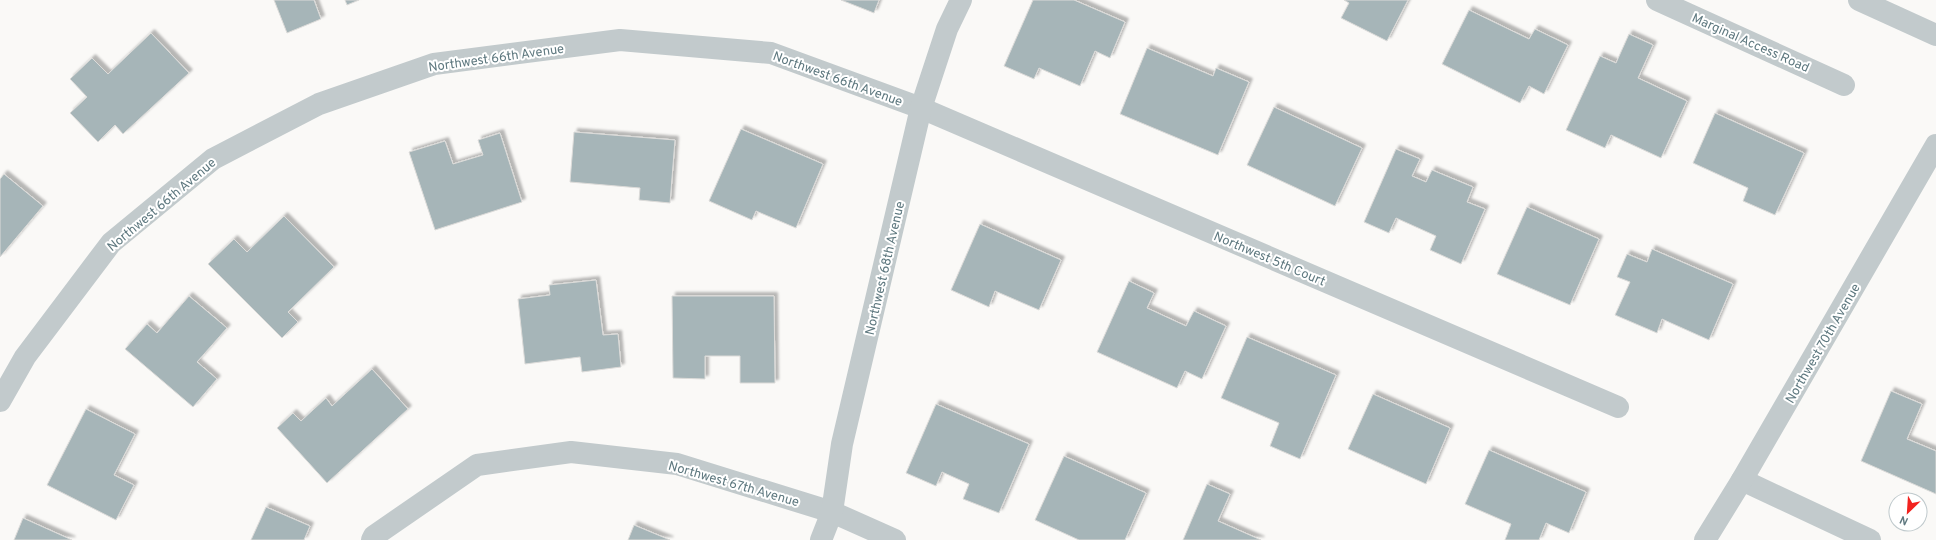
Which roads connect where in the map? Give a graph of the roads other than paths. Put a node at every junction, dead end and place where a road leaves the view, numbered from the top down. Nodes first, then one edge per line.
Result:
1 (961, 0) edge
2 (1657, 0) edge
3 (1859, 0) edge
4 (1936, 35) edge
5 (1844, 85) dead end
6 (921, 108) junction
7 (1936, 145) edge
8 (0, 401) edge
9 (1618, 407) dead end
10 (1742, 480) junction
11 (832, 512) junction
12 (372, 540) edge
13 (821, 540) edge
14 (895, 540) edge
15 (1706, 540) edge
16 (1870, 540) edge

1 - 6 street, Northwest 68th Avenue
2 - 5 street, Marginal Access Road
3 - 4 street
6 - 8 street, Northwest 66th Avenue
6 - 9 street, Northwest 5th Court
6 - 11 street, Northwest 68th Avenue
7 - 10 street, Northwest 70th Avenue
10 - 15 street, Northwest 70th Avenue
10 - 16 street
11 - 12 street, Northwest 67th Avenue
11 - 13 street, Northwest 68th Avenue
11 - 14 street, Northwest 67th Avenue

